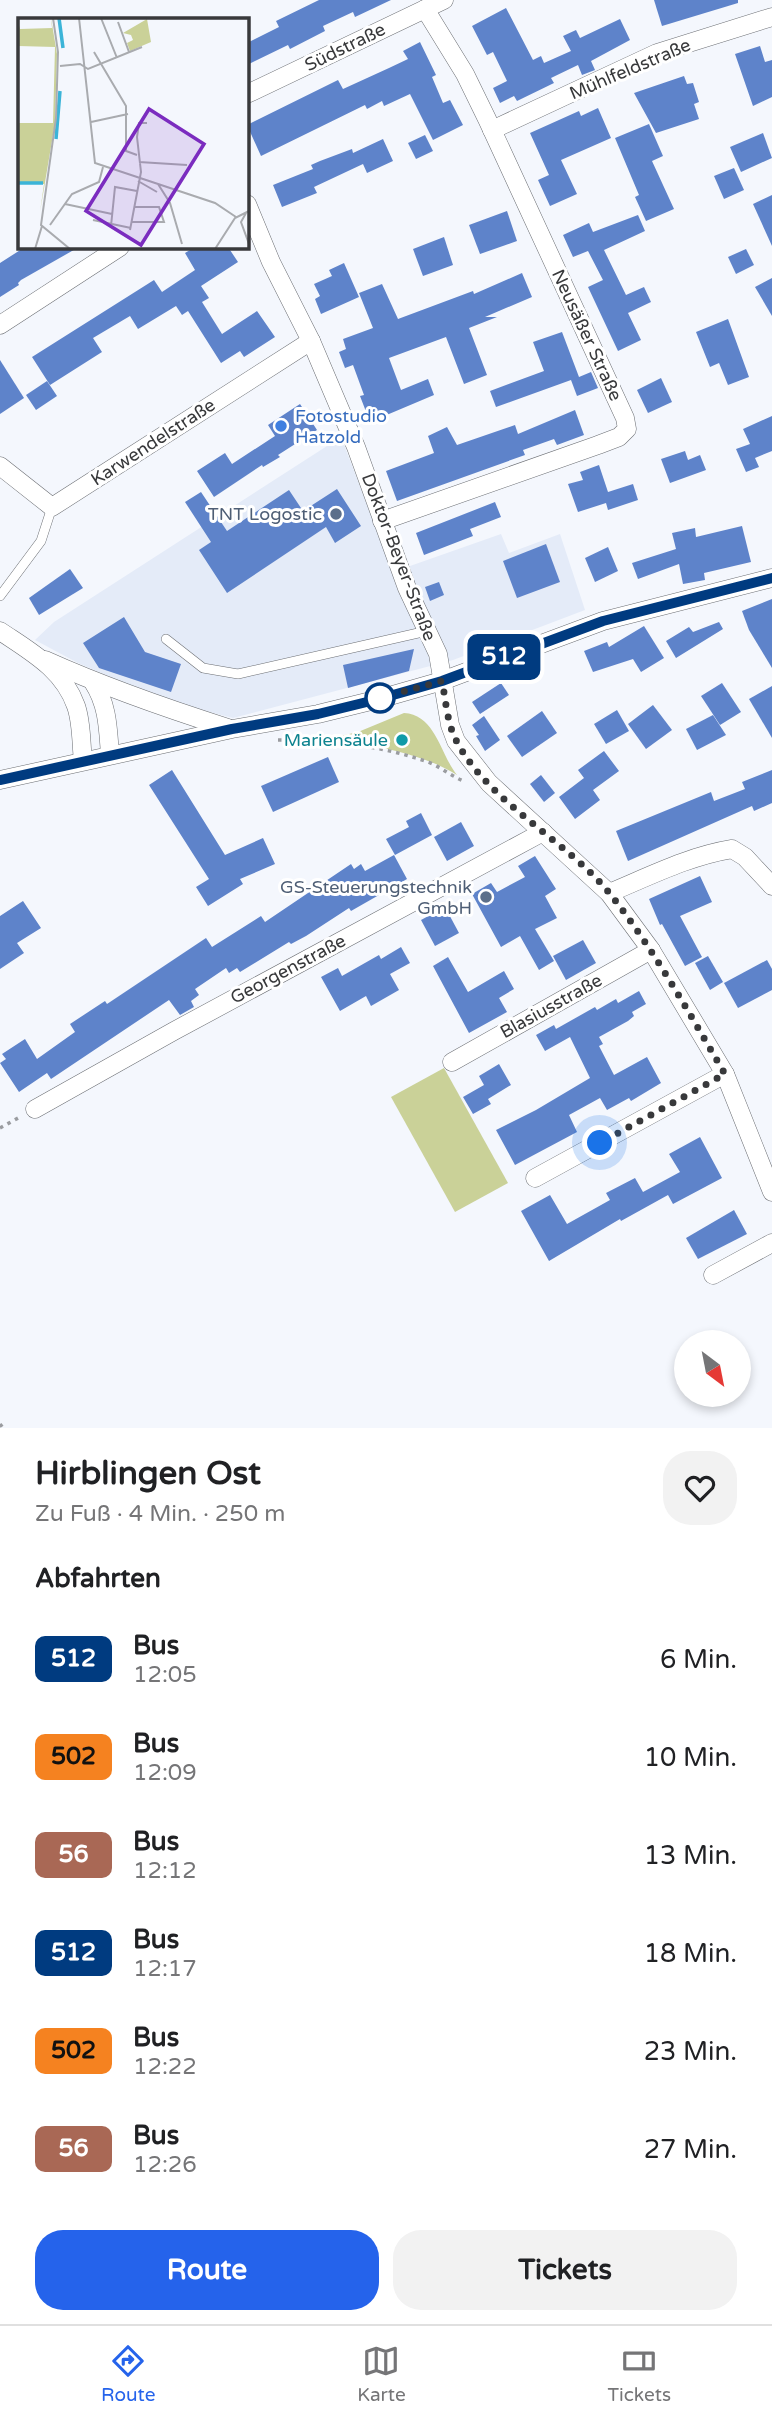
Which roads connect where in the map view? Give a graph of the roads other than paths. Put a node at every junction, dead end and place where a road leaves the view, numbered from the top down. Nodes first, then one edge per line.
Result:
1 (444, 0) edge
2 (425, 9) junction
3 (772, 17) edge
4 (248, 94) edge
5 (492, 130) junction
6 (248, 206) edge
7 (118, 248) edge
8 (0, 325) edge
9 (311, 341) junction
10 (0, 466) edge
11 (52, 507) junction
12 (382, 521) junction
13 (772, 578) edge
14 (0, 596) edge
15 (0, 631) edge
16 (427, 631) junction
17 (166, 639) dead end
18 (45, 660) junction
19 (442, 681) junction
20 (93, 682) junction
21 (232, 729) junction
22 (110, 755) junction
23 (83, 761) junction
24 (0, 780) edge
25 (543, 832) junction
26 (772, 886) edge
27 (609, 893) junction
28 (651, 950) junction
29 (452, 1062) dead end
30 (725, 1074) junction
31 (34, 1109) road end
32 (535, 1178) dead end
33 (772, 1192) edge
34 (772, 1243) edge
35 (713, 1275) dead end

1 - 2 street, Südstraße
2 - 4 street, Südstraße
2 - 5 street, Neusäßer Straße
3 - 5 street, Mühlfeldstraße
5 - 12 street, Neusäßer Straße
6 - 9 street, Doktor-Beyer-Straße
7 - 8 street
9 - 11 street, Karwendelstraße
9 - 12 street, Doktor-Beyer-Straße
10 - 11 street
11 - 14 lane
12 - 16 street, Doktor-Beyer-Straße
13 - 19 street
15 - 18 street
16 - 17 lane
16 - 19 street, Doktor-Beyer-Straße
18 - 20 street
18 - 23 street
19 - 21 street
19 - 25 street, Doktor-Beyer-Straße
20 - 21 street
20 - 22 street
21 - 22 street
22 - 23 street
23 - 24 street
25 - 27 street, Doktor-Beyer-Straße
25 - 31 street, Georgenstraße
26 - 27 street
27 - 28 street, Doktor-Beyer-Straße
28 - 29 street, Blasiusstraße
28 - 30 street, Doktor-Beyer-Straße
30 - 32 street
30 - 33 street, Doktor-Beyer-Straße
34 - 35 street

